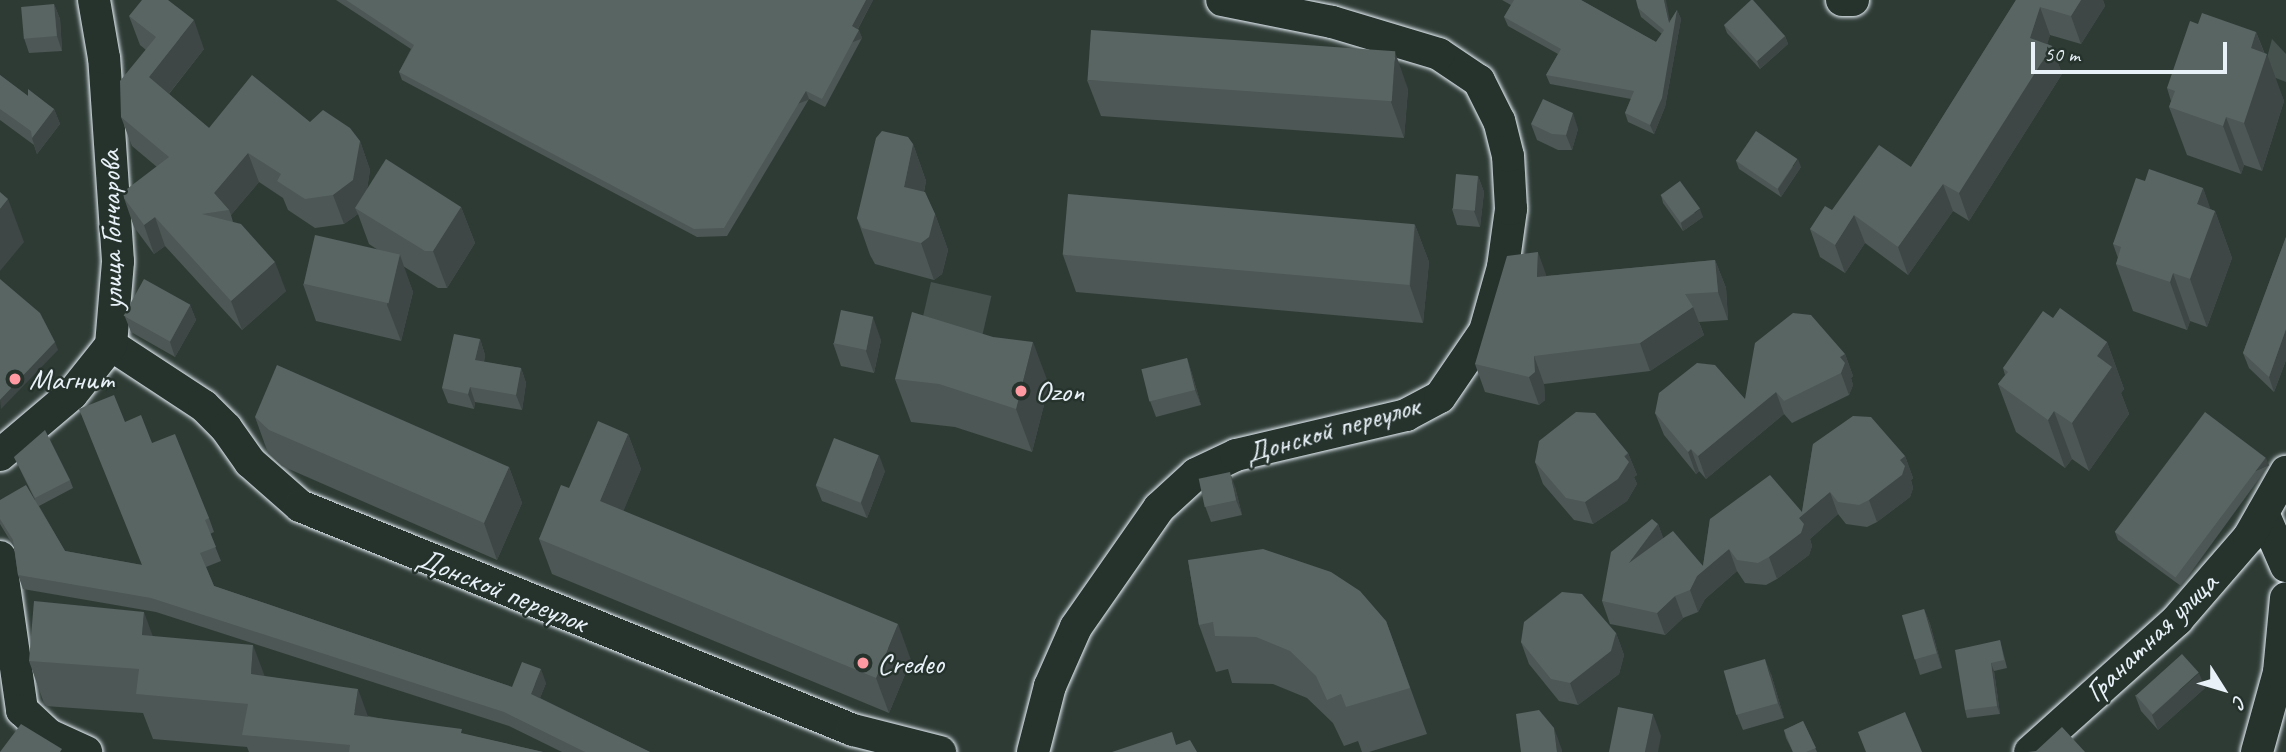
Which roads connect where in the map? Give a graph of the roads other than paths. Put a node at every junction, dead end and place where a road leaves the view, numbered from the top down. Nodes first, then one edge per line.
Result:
1 (94, 0) edge
2 (1222, 0) edge
3 (1842, 0) edge
4 (1853, 0) edge
5 (111, 345) junction
6 (0, 455) edge
7 (2286, 472) edge
8 (2263, 513) junction
9 (0, 557) edge
10 (2286, 566) edge
11 (2286, 598) edge
12 (86, 752) edge
13 (940, 752) edge
14 (1034, 752) edge
15 (2030, 752) edge
16 (2257, 752) edge

1 - 5 street, улица Гончарова
2 - 14 street, Донской переулок
3 - 4 street
5 - 6 street, улица Гончарова
5 - 13 street, Донской переулок
7 - 8 street, Гранатная улица
8 - 10 street
8 - 15 street, Гранатная улица
9 - 12 street
11 - 16 street

